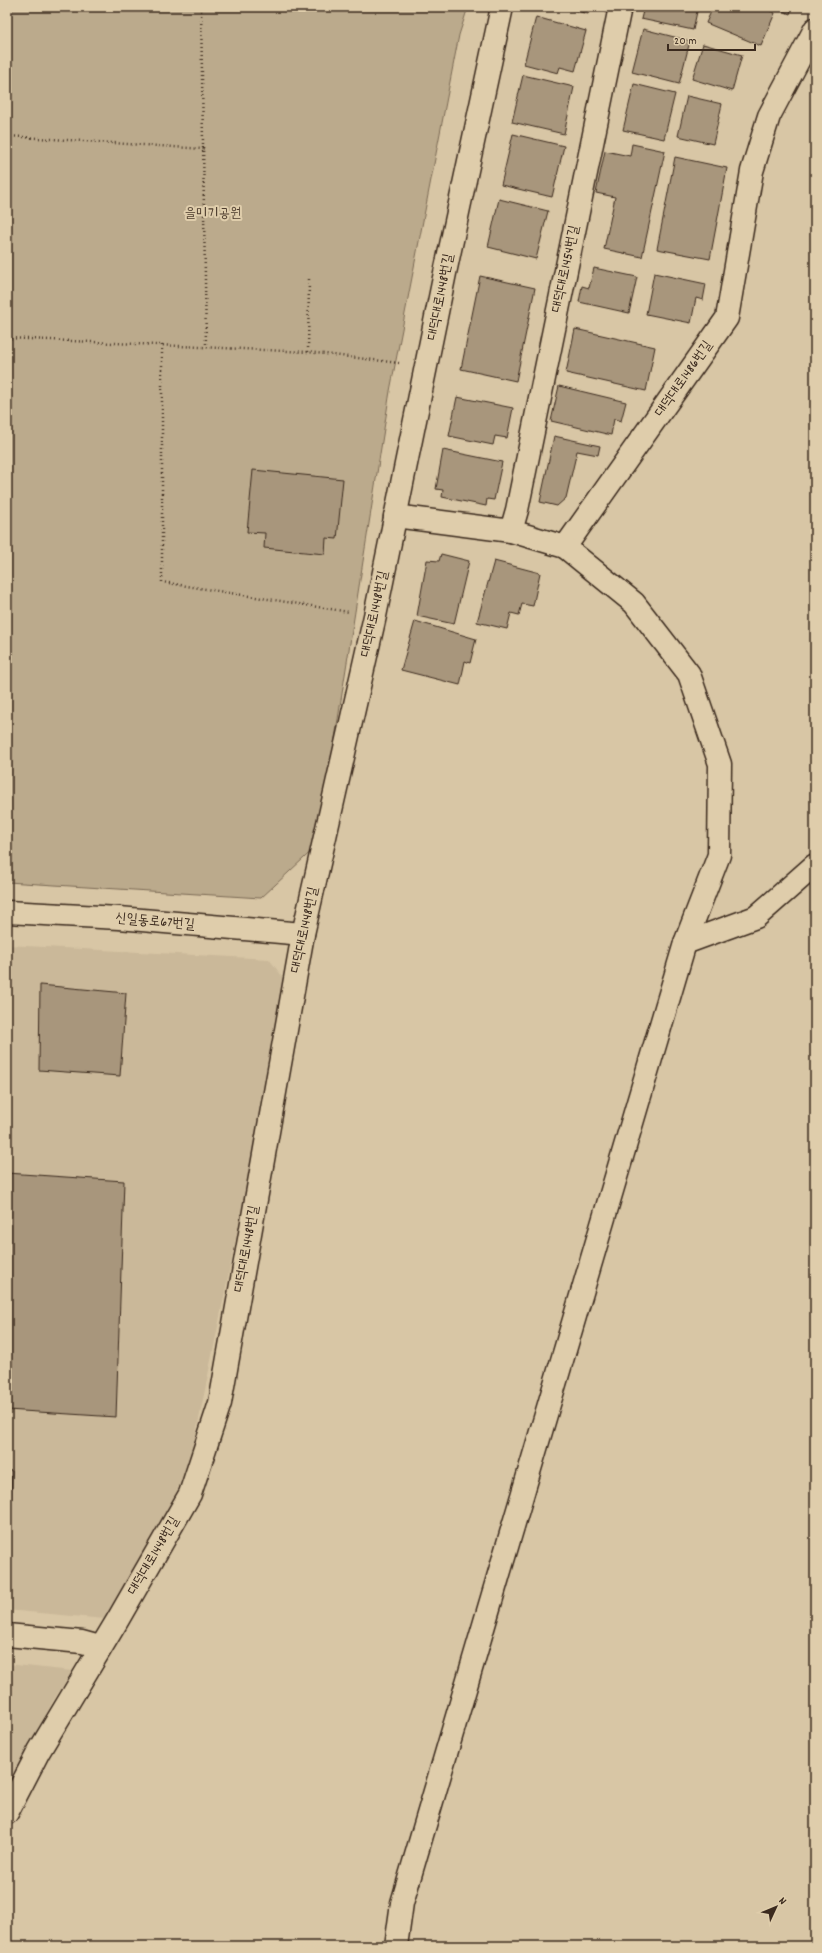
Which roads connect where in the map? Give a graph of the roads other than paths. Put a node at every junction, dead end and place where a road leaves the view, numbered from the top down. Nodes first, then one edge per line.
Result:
1 (502, 7) edge
2 (620, 7) edge
3 (815, 29) edge
4 (395, 516) junction
5 (511, 531) junction
6 (565, 547) junction
7 (815, 865) edge
8 (7, 912) edge
9 (303, 934) junction
10 (684, 943) junction
11 (7, 1635) edge
12 (100, 1647) junction
13 (7, 1813) edge
14 (396, 1946) edge

1 - 4 street, 대덕대로1448번길
2 - 5 street, 대덕대로1454번길
3 - 6 street, 대덕대로1486번길
4 - 5 street
4 - 9 street, 대덕대로1448번길
5 - 6 street
6 - 10 street
7 - 10 street
8 - 9 street, 신일동로67번길
9 - 12 street, 대덕대로1448번길
10 - 14 street
11 - 12 street
12 - 13 street, 대덕대로1448번길

